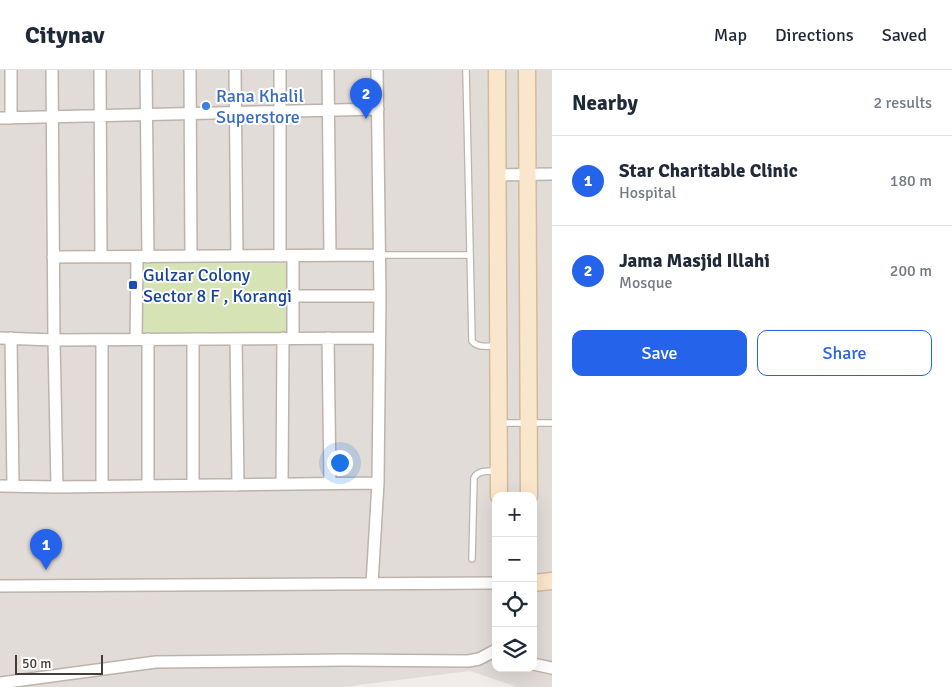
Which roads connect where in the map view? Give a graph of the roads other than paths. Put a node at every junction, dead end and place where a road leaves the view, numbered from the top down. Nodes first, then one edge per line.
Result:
1 (11, 70) edge
2 (52, 70) edge
3 (100, 70) edge
4 (146, 70) edge
5 (190, 70) edge
6 (235, 70) edge
7 (280, 70) edge
8 (328, 70) edge
9 (378, 70) edge
10 (466, 70) edge
11 (497, 70) edge
12 (527, 70) edge
13 (378, 109) junction
14 (329, 110) junction
15 (235, 112) junction
16 (280, 112) junction
17 (190, 114) junction
18 (147, 115) junction
19 (100, 116) junction
20 (52, 117) junction
21 (5, 118) edge
22 (552, 174) edge
23 (497, 175) junction
24 (528, 175) junction
25 (330, 255) junction
26 (380, 255) junction
27 (470, 255) junction
28 (191, 256) junction
29 (237, 256) junction
30 (280, 256) junction
31 (293, 256) junction
32 (101, 257) junction
33 (142, 257) junction
34 (53, 258) junction
35 (293, 296) junction
36 (380, 296) junction
37 (5, 338) edge
38 (288, 338) junction
39 (328, 338) junction
40 (379, 338) junction
41 (142, 339) junction
42 (192, 339) junction
43 (236, 339) junction
44 (54, 340) junction
45 (102, 340) junction
46 (498, 346) junction
47 (499, 423) junction
48 (530, 423) junction
49 (552, 423) edge
50 (499, 470) junction
51 (378, 483) junction
52 (282, 484) junction
53 (330, 484) junction
54 (194, 485) junction
55 (238, 485) junction
56 (0, 486) edge
57 (12, 486) junction
58 (102, 486) junction
59 (148, 486) junction
60 (57, 487) junction
61 (498, 492) edge
62 (529, 492) edge
63 (472, 559) dead end
64 (552, 581) edge
65 (492, 583) edge
66 (537, 583) edge
67 (372, 584) junction
68 (0, 586) edge
69 (492, 652) edge
70 (537, 665) edge
71 (552, 668) edge
72 (0, 683) edge

1 - 21 street
2 - 20 street
3 - 19 street
4 - 18 street
5 - 17 street
6 - 15 street
7 - 16 street
8 - 14 street
9 - 13 street
10 - 27 lane
11 - 23 street
12 - 24 street
13 - 14 street
13 - 26 street
14 - 16 street
14 - 25 street
15 - 16 street
15 - 17 street
15 - 29 street
16 - 30 street
17 - 18 street
17 - 28 street
18 - 19 street
18 - 33 street
19 - 20 street
19 - 32 street
20 - 21 street
20 - 34 street
22 - 24 street
23 - 24 street
23 - 46 street
24 - 48 street
25 - 26 street
25 - 31 street
26 - 27 lane
26 - 36 street
27 - 46 lane
28 - 29 street
28 - 33 street
29 - 30 street
30 - 31 street
31 - 35 street
32 - 33 street
32 - 34 street
33 - 41 street
34 - 44 street
35 - 36 street
35 - 38 street
36 - 40 street
37 - 44 street
37 - 57 street
38 - 39 street
38 - 43 street
38 - 52 street
39 - 40 street
39 - 53 street
40 - 51 street
41 - 42 street
41 - 45 street
41 - 59 street
42 - 43 street
42 - 54 street
43 - 55 street
44 - 45 street
44 - 60 street
45 - 58 street
46 - 47 street
47 - 48 lane
47 - 50 street
48 - 49 lane
48 - 62 street
50 - 61 street
50 - 63 lane
51 - 53 street
51 - 67 street
52 - 53 street
52 - 55 street
54 - 55 street
54 - 59 street
56 - 57 street
57 - 60 street
58 - 59 street
58 - 60 street
64 - 66 street
65 - 67 street
67 - 68 street
69 - 72 street
70 - 71 street

